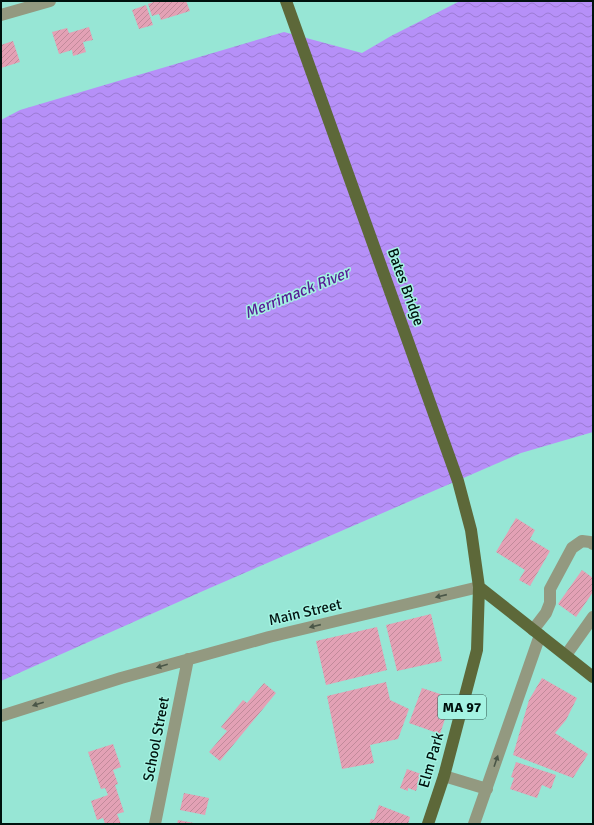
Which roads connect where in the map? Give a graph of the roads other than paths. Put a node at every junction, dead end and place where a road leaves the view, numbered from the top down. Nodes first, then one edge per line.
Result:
1 (50, 1) edge
2 (286, 2) edge
3 (1, 15) edge
4 (593, 544) edge
5 (479, 587) junction
6 (593, 617) edge
7 (537, 632) junction
8 (566, 655) junction
9 (188, 659) junction
10 (593, 677) edge
11 (1, 716) edge
12 (444, 776) junction
13 (487, 789) junction
14 (155, 824) edge
15 (428, 824) edge
16 (474, 824) edge

1 - 3 street
2 - 5 main road, Bates Bridge / MA 97
4 - 7 street
5 - 7 main road
5 -> 9 street, Main Street
5 - 12 main road, Elm Park / MA 97
6 - 8 street
7 - 8 main road
13 -> 7 street
8 - 10 main road
9 -> 11 street, Main Street
9 - 14 street, School Street
12 - 13 street
12 - 15 main road, Elm Park / MA 97
13 - 16 street

